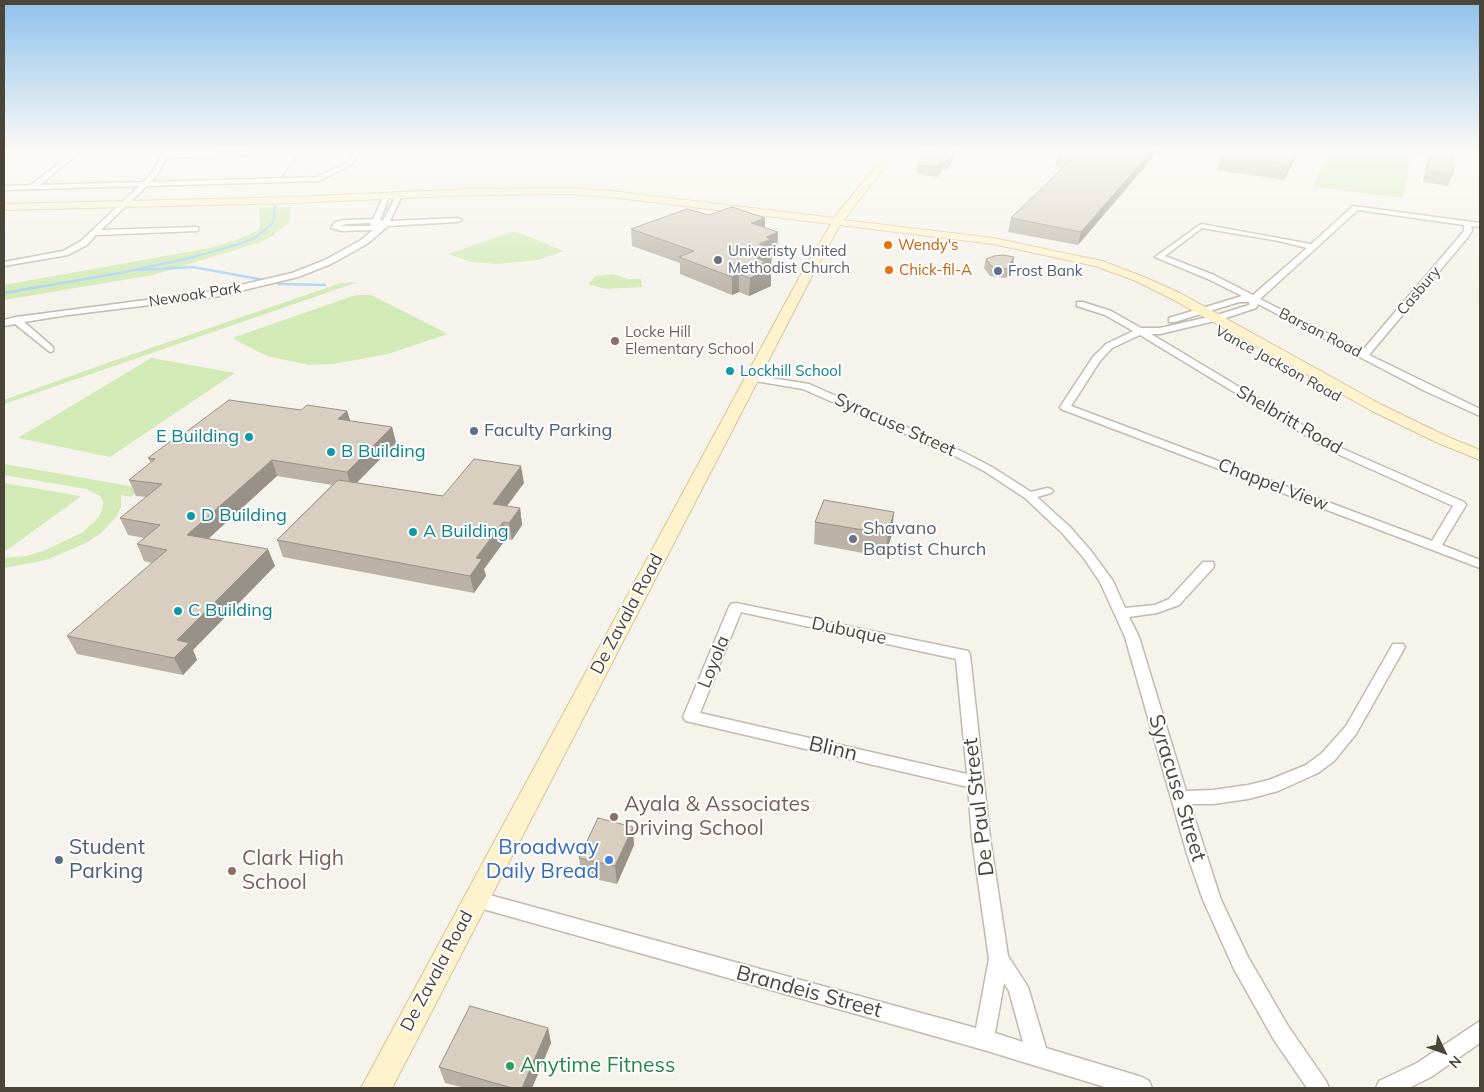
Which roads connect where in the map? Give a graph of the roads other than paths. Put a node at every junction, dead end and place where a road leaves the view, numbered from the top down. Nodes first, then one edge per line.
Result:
1 (128, 200) edge
2 (319, 200) edge
3 (390, 200) edge
4 (391, 200) edge
5 (659, 200) edge
6 (854, 200) edge
7 (4, 207) edge
8 (120, 208) junction
9 (4, 217) edge
10 (458, 220) dead end
11 (837, 222) junction
12 (1467, 223) junction
13 (386, 224) junction
14 (1480, 225) edge
15 (374, 227) junction
16 (195, 229) dead end
17 (94, 233) junction
18 (1314, 247) junction
19 (4, 264) edge
20 (1254, 299) junction
21 (1080, 304) dead end
22 (1229, 304) junction
23 (1244, 310) junction
24 (1202, 316) junction
25 (16, 320) junction
26 (4, 323) edge
27 (1160, 323) junction
28 (1170, 328) junction
29 (1140, 331) junction
30 (50, 349) dead end
31 (1363, 355) junction
32 (752, 378) junction
33 (1480, 413) edge
34 (1480, 455) edge
35 (1480, 466) edge
36 (1047, 490) dead end
37 (1029, 496) junction
38 (1435, 547) junction
39 (1480, 564) edge
40 (1208, 565) dead end
41 (736, 607) joint
42 (1122, 613) junction
43 (1398, 647) dead end
44 (963, 655) joint
45 (691, 717) joint
46 (974, 782) junction
47 (1179, 798) junction
48 (475, 899) junction
49 (999, 959) junction
50 (1480, 1031) edge
51 (984, 1040) junction
52 (1038, 1057) junction
53 (376, 1088) edge
54 (1142, 1088) edge
55 (1319, 1088) edge
56 (1386, 1088) edge

1 - 8 street
2 - 8 main road, Vance Jackson Road
3 - 15 street
4 - 13 street, Newoak Park
5 - 11 main road, Vance Jackson Road
6 - 11 main road, De Zavala Road
7 - 8 main road, Vance Jackson Road
8 - 9 main road, Vance Jackson Road
8 - 17 street
10 - 13 street
11 - 24 main road, Vance Jackson Road
11 - 32 main road, De Zavala Road
12 - 14 street
12 - 18 street
12 - 31 street, Casbury
13 - 15 street
13 - 15 street, Newoak Park
15 - 25 street, Newoak Park
16 - 17 street
17 - 19 street
18 - 20 street
18 - 20 street, Barsan Road
20 - 22 street
20 - 23 street
20 - 31 street, Barsan Road
21 - 29 street, Shelbritt Road
22 - 23 street
22 - 24 street
23 - 24 street
24 - 27 street
24 - 28 street
24 - 34 main road, Vance Jackson Road
24 - 35 main road, Vance Jackson Road
25 - 26 street, Newoak Park
25 - 30 street
27 - 28 street
27 - 29 street
28 - 29 street
29 - 38 street, Shelbritt Road
29 - 38 street, Chappel View
31 - 33 street, Barsan Road
32 - 37 street, Syracuse Street
32 - 48 main road, De Zavala Road
36 - 37 street
37 - 42 street, Syracuse Street
38 - 39 street, Chappel View
40 - 42 street
41 - 44 street, Dubuque
41 - 45 street, Loyola
42 - 47 street, Syracuse Street
43 - 47 street
44 - 46 street, De Paul Street
45 - 46 street, Blinn
46 - 49 street, De Paul Street
47 - 55 street, Syracuse Street
48 - 51 street, Brandeis Street
48 - 53 main road, De Zavala Road
49 - 51 street, De Paul Street
49 - 52 street, De Paul Street
50 - 56 street
51 - 52 street, Brandeis Street
52 - 54 street, Brandeis Street

